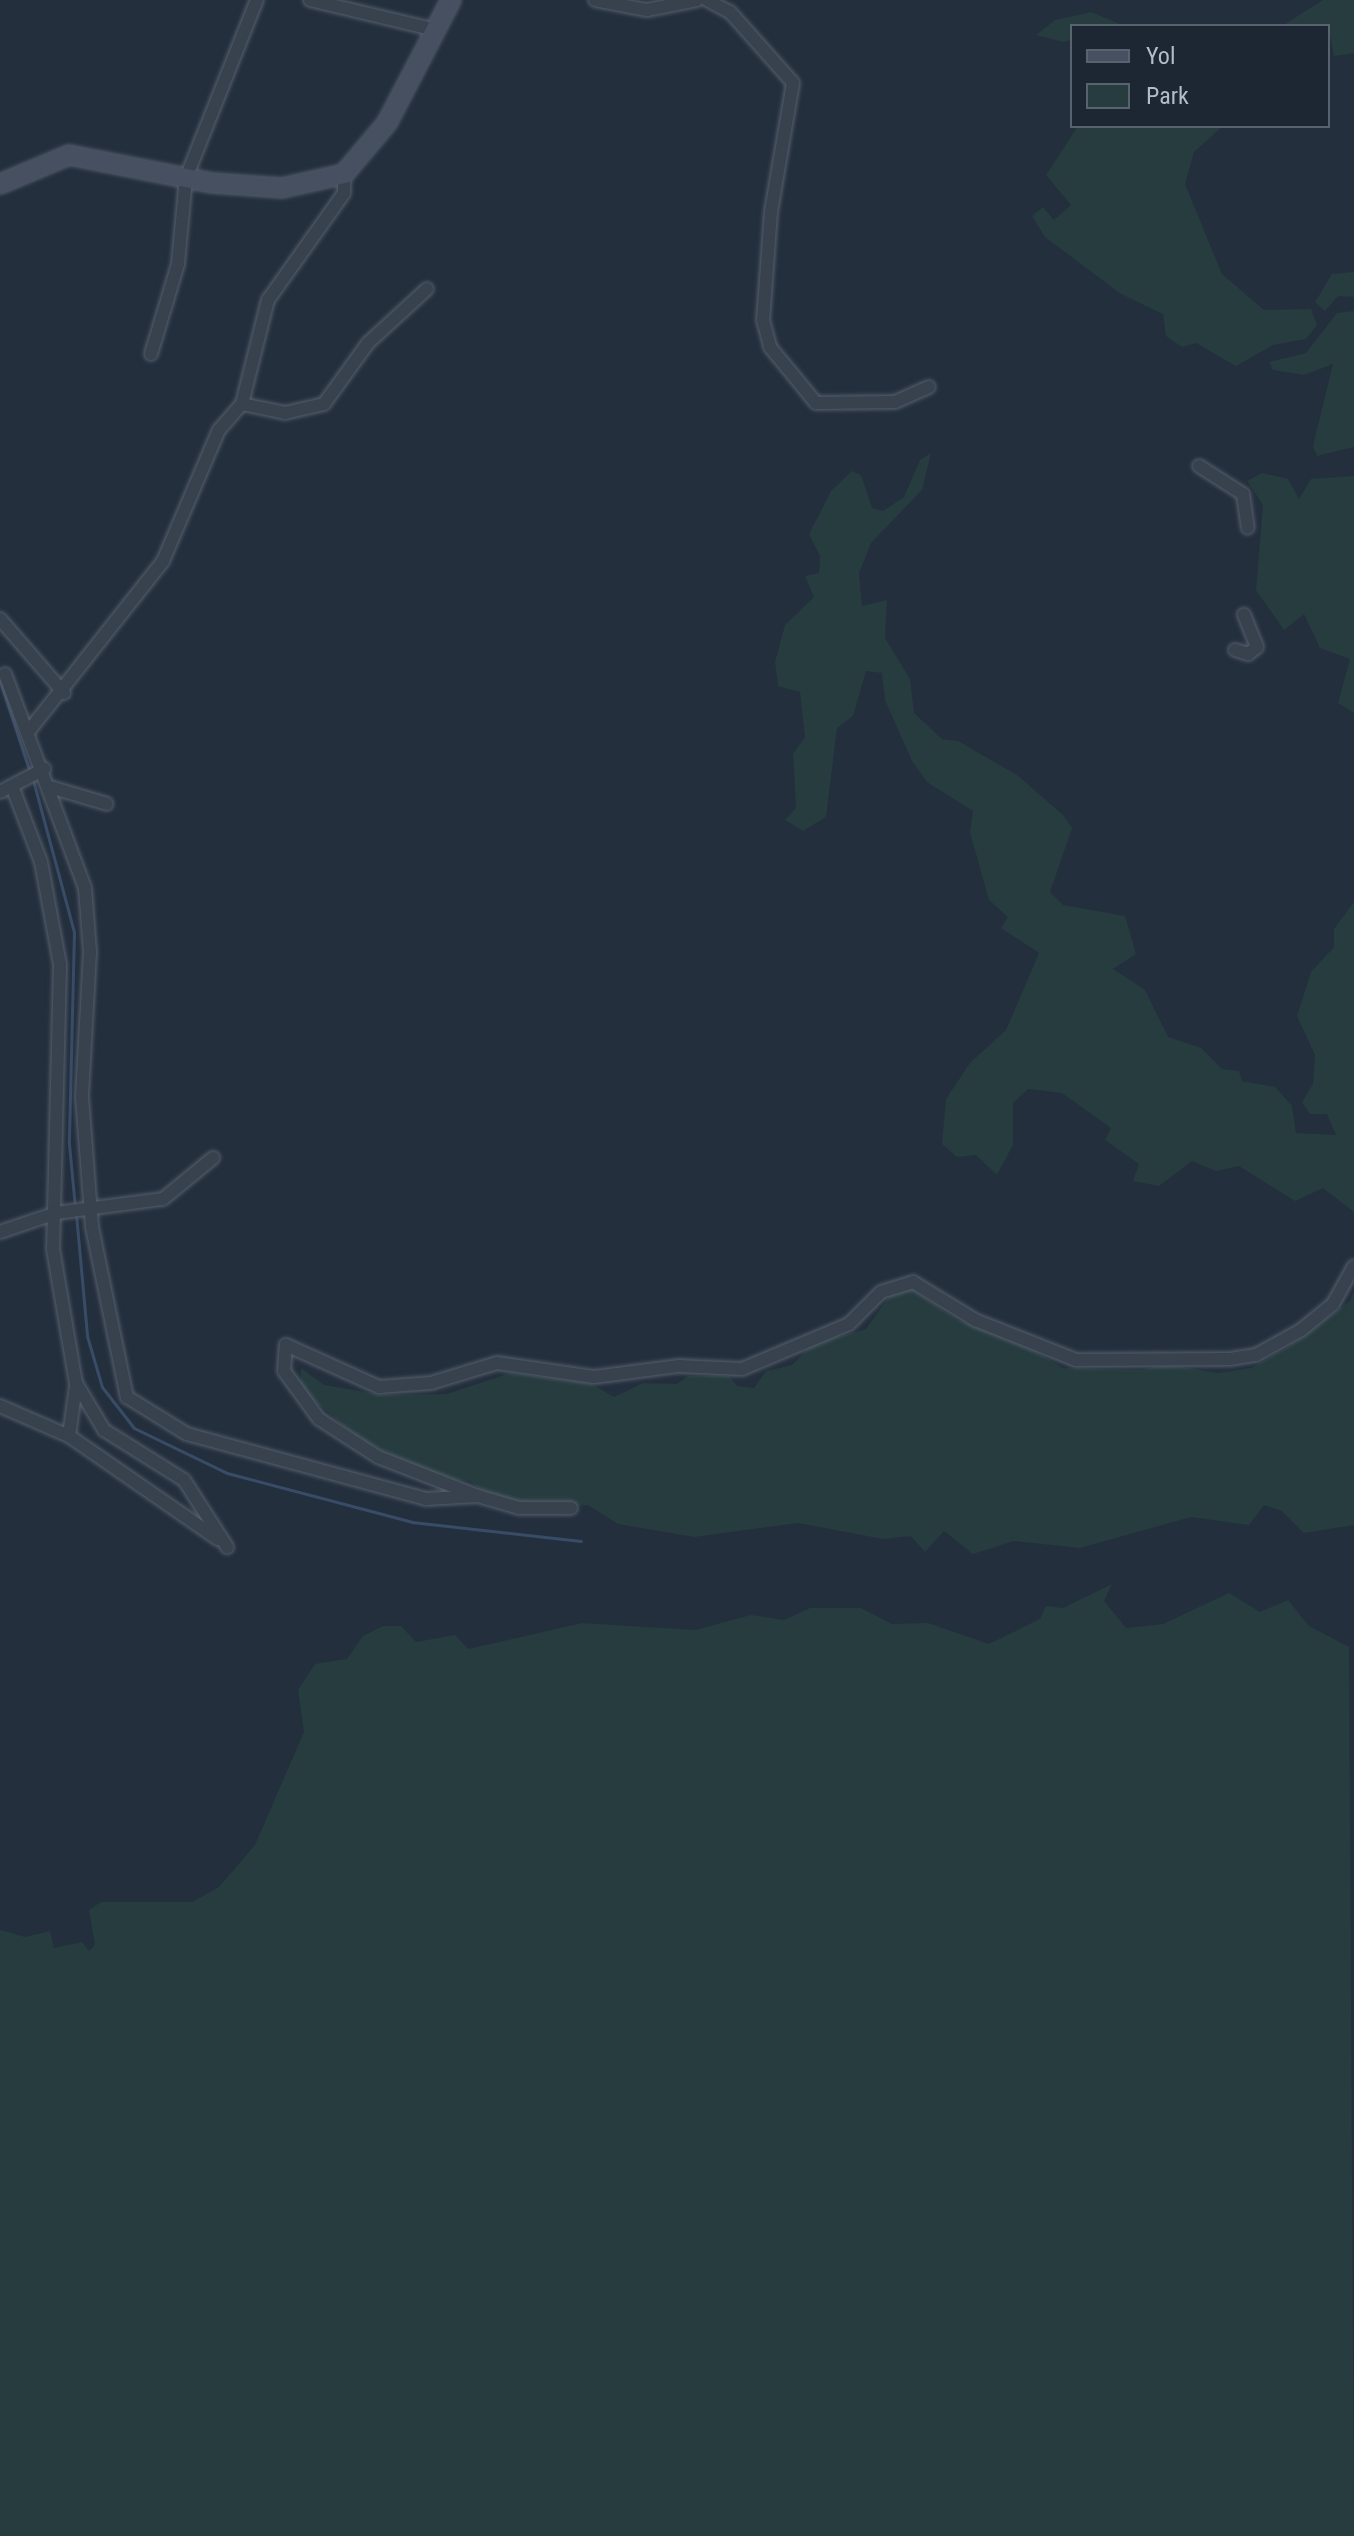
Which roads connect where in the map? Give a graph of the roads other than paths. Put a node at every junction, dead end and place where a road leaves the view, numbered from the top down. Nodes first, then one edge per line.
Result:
1 (257, 0) edge
2 (310, 0) edge
3 (451, 0) edge
4 (595, 0) edge
5 (697, 0) edge
6 (707, 0) edge
7 (436, 30) junction
8 (344, 174) junction
9 (186, 178) junction
10 (0, 184) edge
11 (427, 289) dead end
12 (151, 354) dead end
13 (929, 387) dead end
14 (242, 404) junction
15 (1199, 466) dead end
16 (1248, 528) dead end
17 (1244, 614) dead end
18 (0, 619) edge
19 (1235, 650) dead end
20 (5, 674) dead end
21 (64, 693) junction
22 (28, 732) junction
23 (44, 769) junction
24 (50, 787) junction
25 (6, 789) edge
26 (107, 804) dead end
27 (213, 1158) dead end
28 (91, 1206) junction
29 (56, 1213) junction
30 (0, 1232) edge
31 (1354, 1266) edge
32 (76, 1383) junction
33 (0, 1406) edge
34 (69, 1436) junction
35 (478, 1496) junction
36 (571, 1508) dead end

1 - 9 street
2 - 7 street
3 - 7 street
4 - 5 street
6 - 13 street
7 - 8 street
8 - 9 street
8 - 14 street
9 - 10 street
9 - 12 street
11 - 14 street
14 - 21 street
15 - 16 street
17 - 19 street
18 - 21 street
20 - 22 street
21 - 22 street
22 - 23 street
23 - 24 street
23 - 25 street
24 - 26 street
24 - 28 street
25 - 29 street
27 - 28 street
28 - 29 street
28 - 35 street
29 - 30 street
29 - 32 street
31 - 35 street
32 - 34 street
32 - 34 street
33 - 34 street
35 - 36 street

